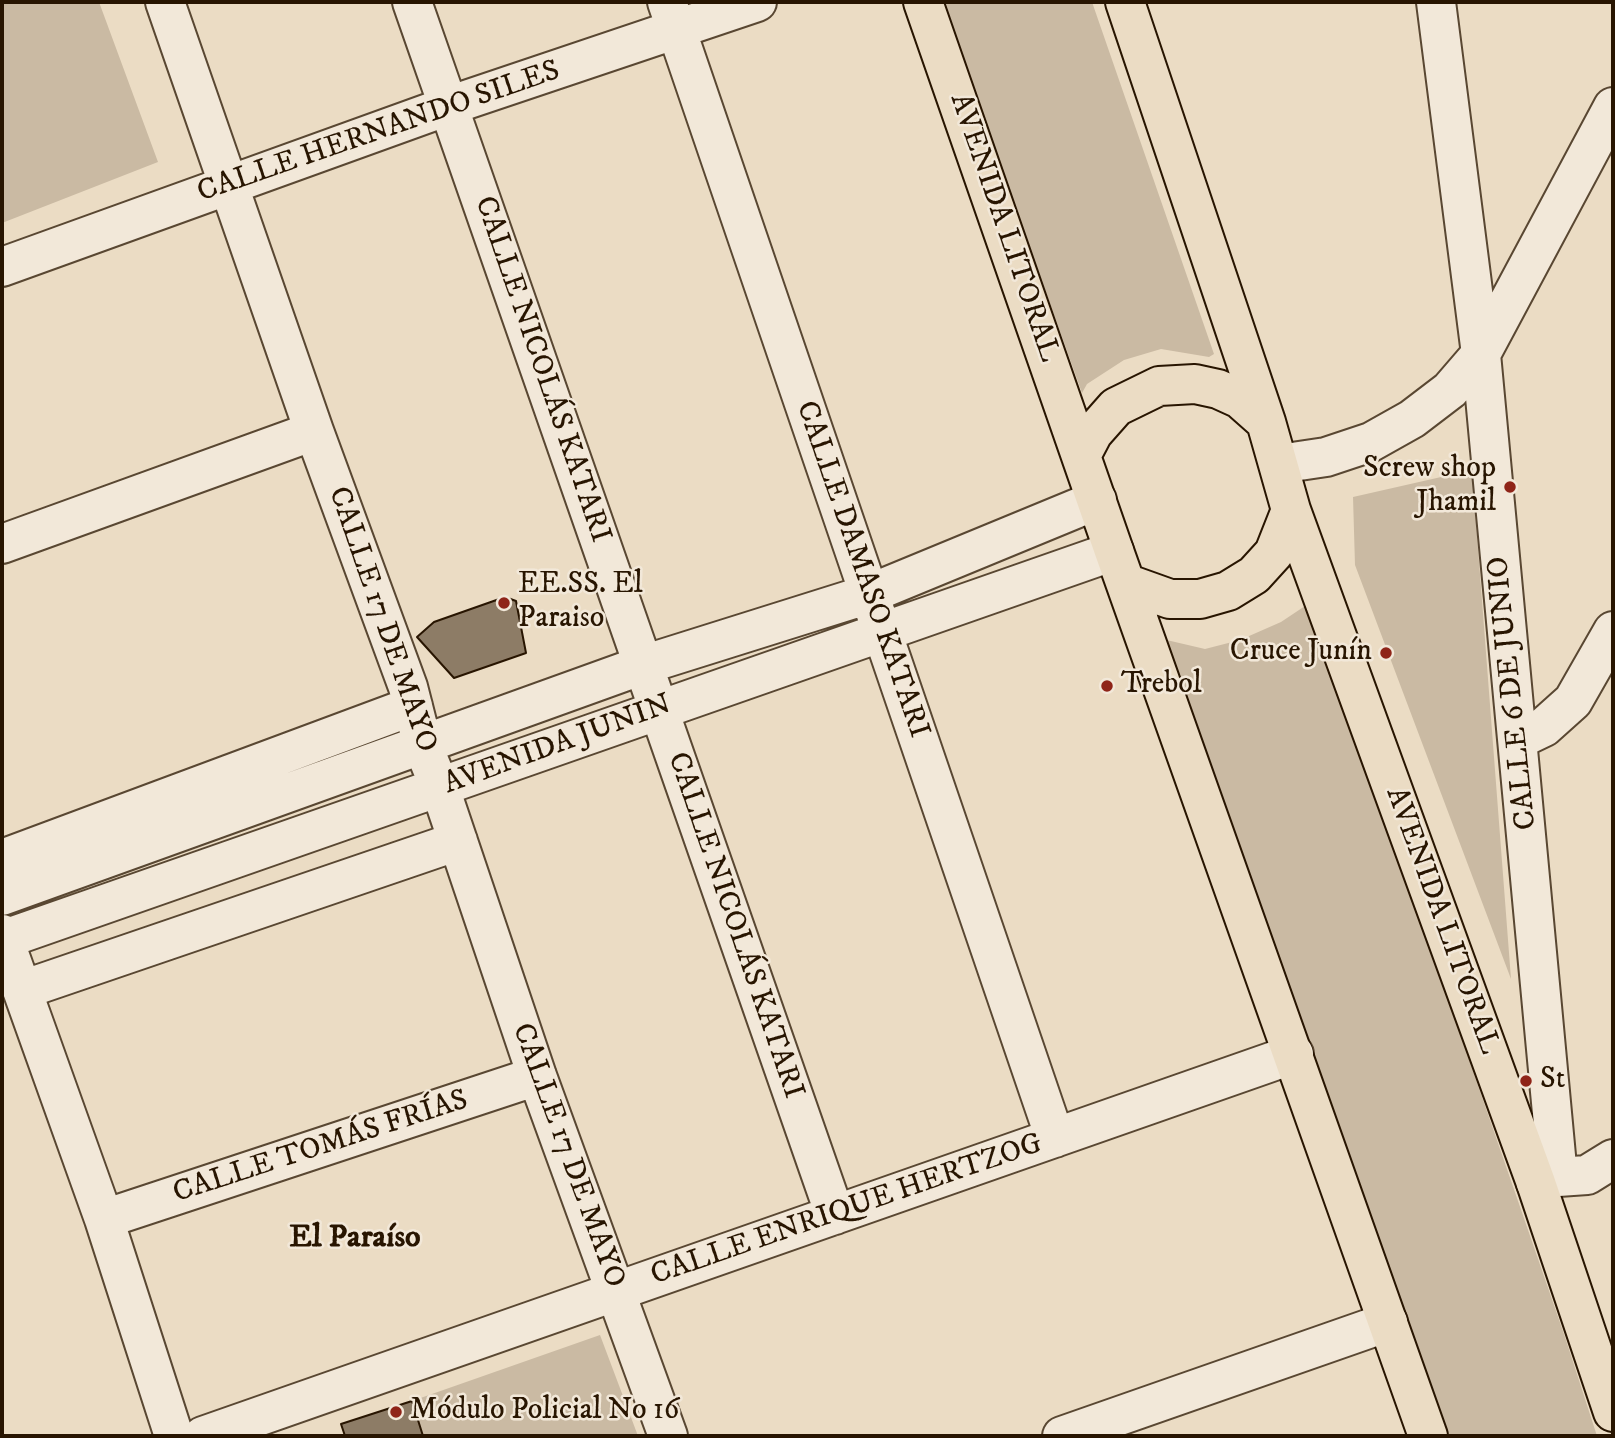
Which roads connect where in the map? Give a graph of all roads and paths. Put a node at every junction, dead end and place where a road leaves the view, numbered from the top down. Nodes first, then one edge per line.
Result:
1 (165, 2) edge
2 (412, 2) edge
3 (758, 2) edge
4 (923, 2) edge
5 (1125, 2) edge
6 (1436, 2) edge
7 (671, 16) edge
8 (448, 106) junction
9 (1613, 107) edge
10 (229, 186) junction
11 (2, 267) edge
12 (1481, 354) junction
13 (1266, 422) junction
14 (314, 431) junction
15 (1082, 454) junction
16 (1279, 464) junction
17 (1097, 500) junction
18 (1292, 510) junction
19 (2, 544) edge
20 (1121, 568) junction
21 (869, 594) junction
22 (881, 631) junction
23 (1613, 631) edge
24 (643, 665) junction
25 (413, 706) junction
26 (659, 710) junction
27 (1519, 738) junction
28 (423, 746) junction
29 (440, 788) junction
30 (458, 841) junction
31 (2, 859) edge
32 (2, 896) edge
33 (3, 938) edge
34 (22, 990) junction
35 (1294, 1054) junction
36 (537, 1076) junction
37 (1055, 1138) junction
38 (1613, 1159) edge
39 (1547, 1180) junction
40 (835, 1215) junction
41 (104, 1219) junction
42 (616, 1292) junction
43 (1388, 1322) junction
44 (1613, 1412) edge
45 (174, 1436) edge
46 (203, 1436) edge
47 (668, 1436) edge
48 (1062, 1436) edge
49 (1428, 1436) edge

1 - 10 street, CALLE 17 DE MAYO
2 - 8 street, CALLE NICOLÁS KATARI
3 - 7 street, CALLE HERNANDO SILES
4 - 15 main road, AVENIDA LITORAL
5 - 13 main road
6 - 12 street, CALLE 6 DE JUNIO
7 - 8 street, CALLE HERNANDO SILES
7 - 21 street, CALLE DAMASO KATARI
8 - 10 street, CALLE HERNANDO SILES
8 - 24 street, CALLE NICOLÁS KATARI
9 - 12 street
10 - 11 street, CALLE HERNANDO SILES
10 - 14 street, CALLE 17 DE MAYO
12 - 16 street
12 - 27 street, CALLE 6 DE JUNIO
13 - 15 main road
13 - 16 main road
14 - 19 street
14 - 25 street, CALLE 17 DE MAYO
15 - 17 main road
16 - 18 main road
17 - 20 main road
17 - 21 street, AVENIDA JUNIN
18 - 20 main road
18 - 39 main road, AVENIDA LITORAL
20 - 22 street, AVENIDA JUNIN
20 - 35 main road
21 - 22 street, CALLE DAMASO KATARI
21 - 24 street, AVENIDA JUNIN
22 - 26 street, AVENIDA JUNIN
22 - 37 street, CALLE DAMASO KATARI
23 - 27 street
24 - 26 street, CALLE NICOLÁS KATARI
24 - 28 street, AVENIDA JUNIN
25 - 28 street, CALLE 17 DE MAYO
25 - 31 street
26 - 29 street, AVENIDA JUNIN
26 - 40 street, CALLE NICOLÁS KATARI
27 - 39 street, CALLE 6 DE JUNIO
28 - 29 street, CALLE 17 DE MAYO
28 - 32 street, AVENIDA JUNIN
29 - 30 street, CALLE 17 DE MAYO
29 - 33 street, AVENIDA JUNIN
30 - 34 street
30 - 36 street, CALLE 17 DE MAYO
33 - 34 street
34 - 41 street
35 - 37 street, CALLE ENRIQUE HERTZOG
35 - 43 main road
36 - 41 street, CALLE TOMÁS FRÍAS
36 - 42 street, CALLE 17 DE MAYO
37 - 40 street, CALLE ENRIQUE HERTZOG
38 - 39 street
39 - 44 main road, AVENIDA LITORAL
40 - 42 street, CALLE ENRIQUE HERTZOG
41 - 45 street
42 - 46 street, CALLE ENRIQUE HERTZOG
42 - 47 street, CALLE 17 DE MAYO
43 - 48 street
43 - 49 main road

